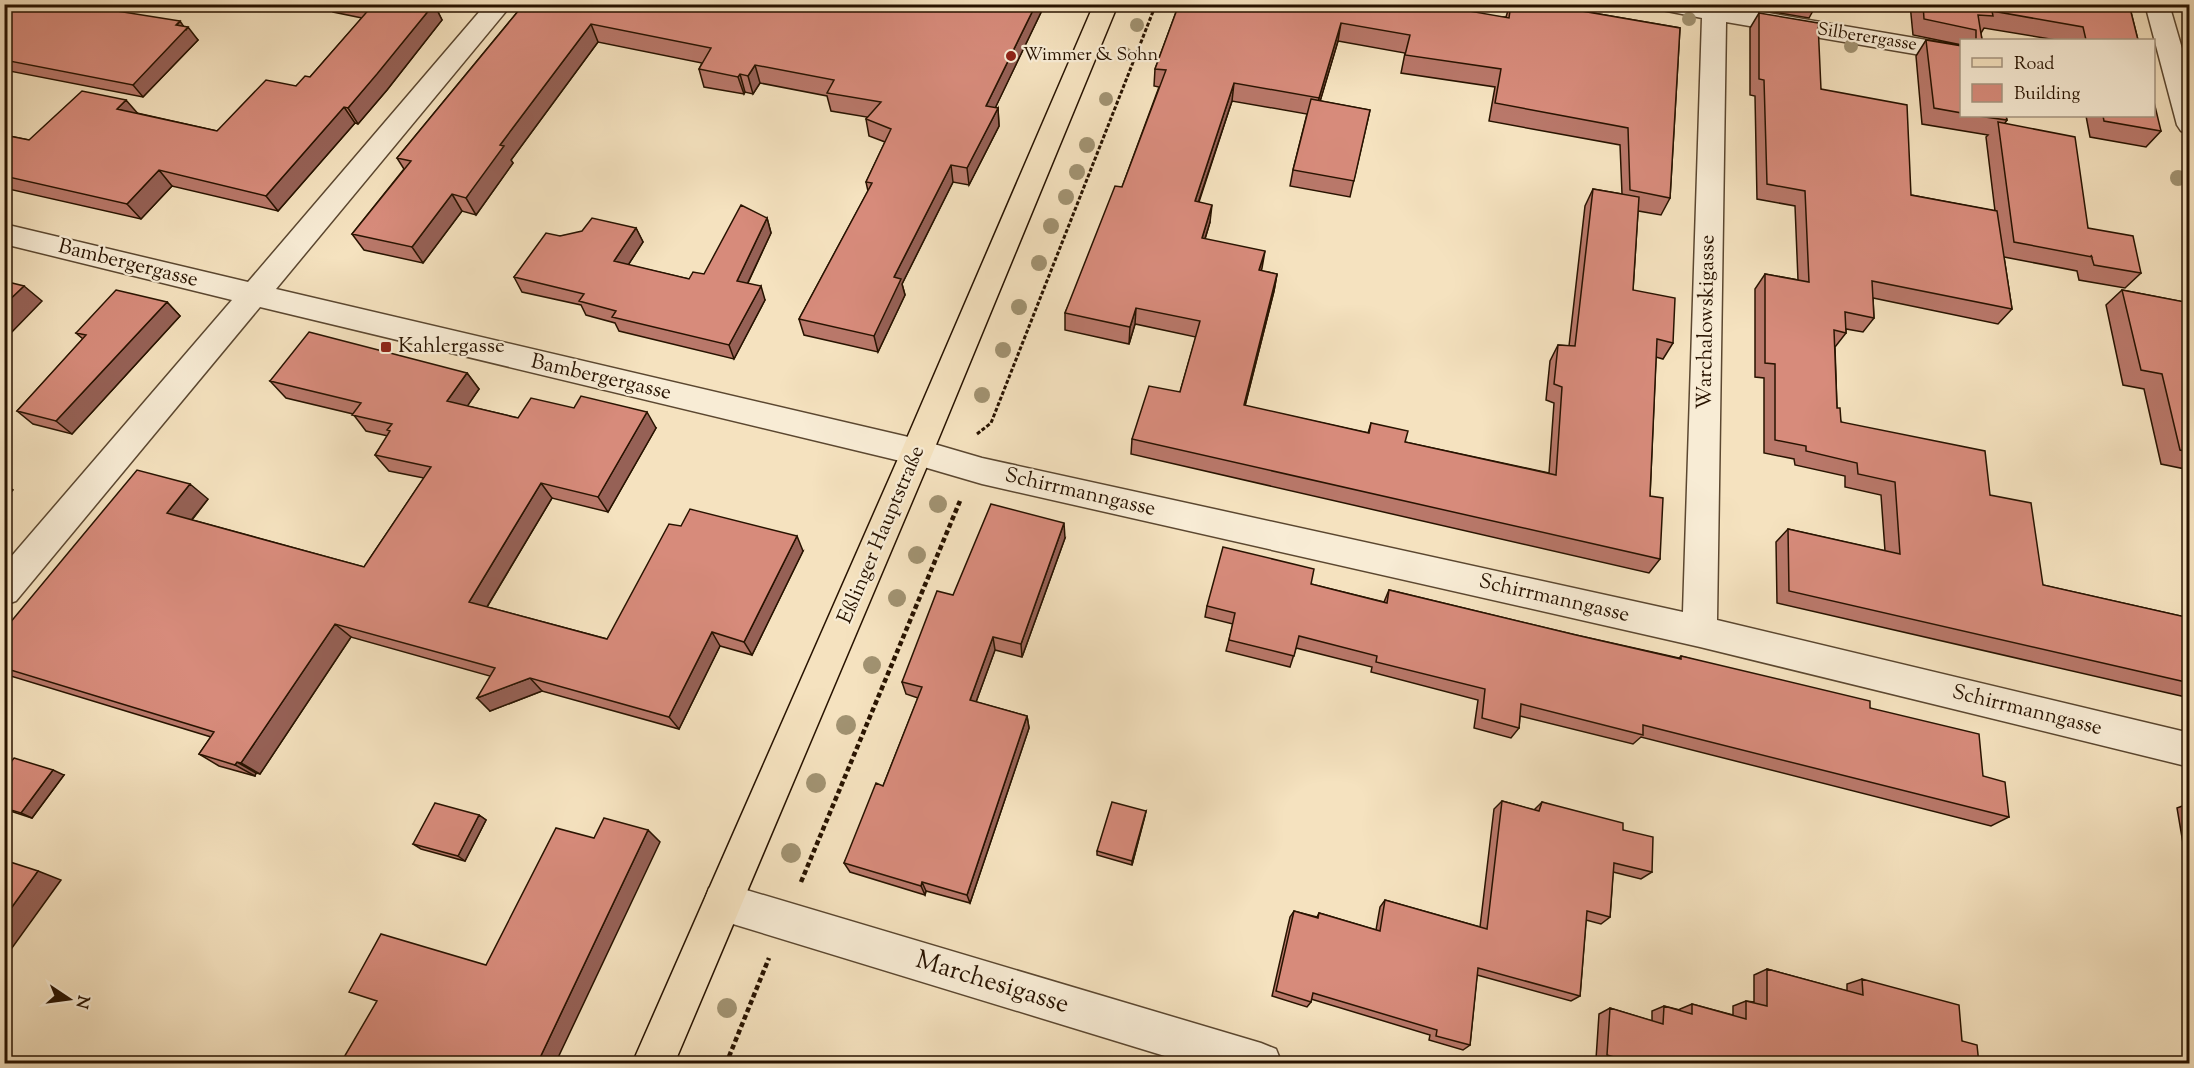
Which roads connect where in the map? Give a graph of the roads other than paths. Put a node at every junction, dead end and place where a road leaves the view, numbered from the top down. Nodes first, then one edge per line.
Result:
1 (500, 4) edge
2 (1106, 4) edge
3 (1666, 4) edge
4 (2157, 4) edge
5 (1714, 13) junction
6 (1960, 54) edge
7 (2155, 86) edge
8 (2185, 91) edge
9 (2190, 125) edge
10 (4, 234) edge
11 (256, 294) junction
12 (917, 452) junction
13 (4, 590) edge
14 (1700, 632) junction
15 (2190, 750) edge
16 (723, 902) junction
17 (653, 1064) edge
18 (1261, 1064) edge

1 - 11 street
2 - 12 main road, Eßlinger Hauptstraße
3 - 5 street, Silberergasse
4 - 8 street
5 - 6 street, Silberergasse
5 - 14 street, Warchalowskigasse
7 - 8 street
8 - 9 street
10 - 11 street, Bambergergasse
11 - 12 street, Bambergergasse
11 - 13 street
12 - 14 street, Schirrmanngasse
12 - 16 main road, Eßlinger Hauptstraße
14 - 15 street, Schirrmanngasse
16 - 17 main road, Eßlinger Hauptstraße
16 - 18 street, Marchesigasse

